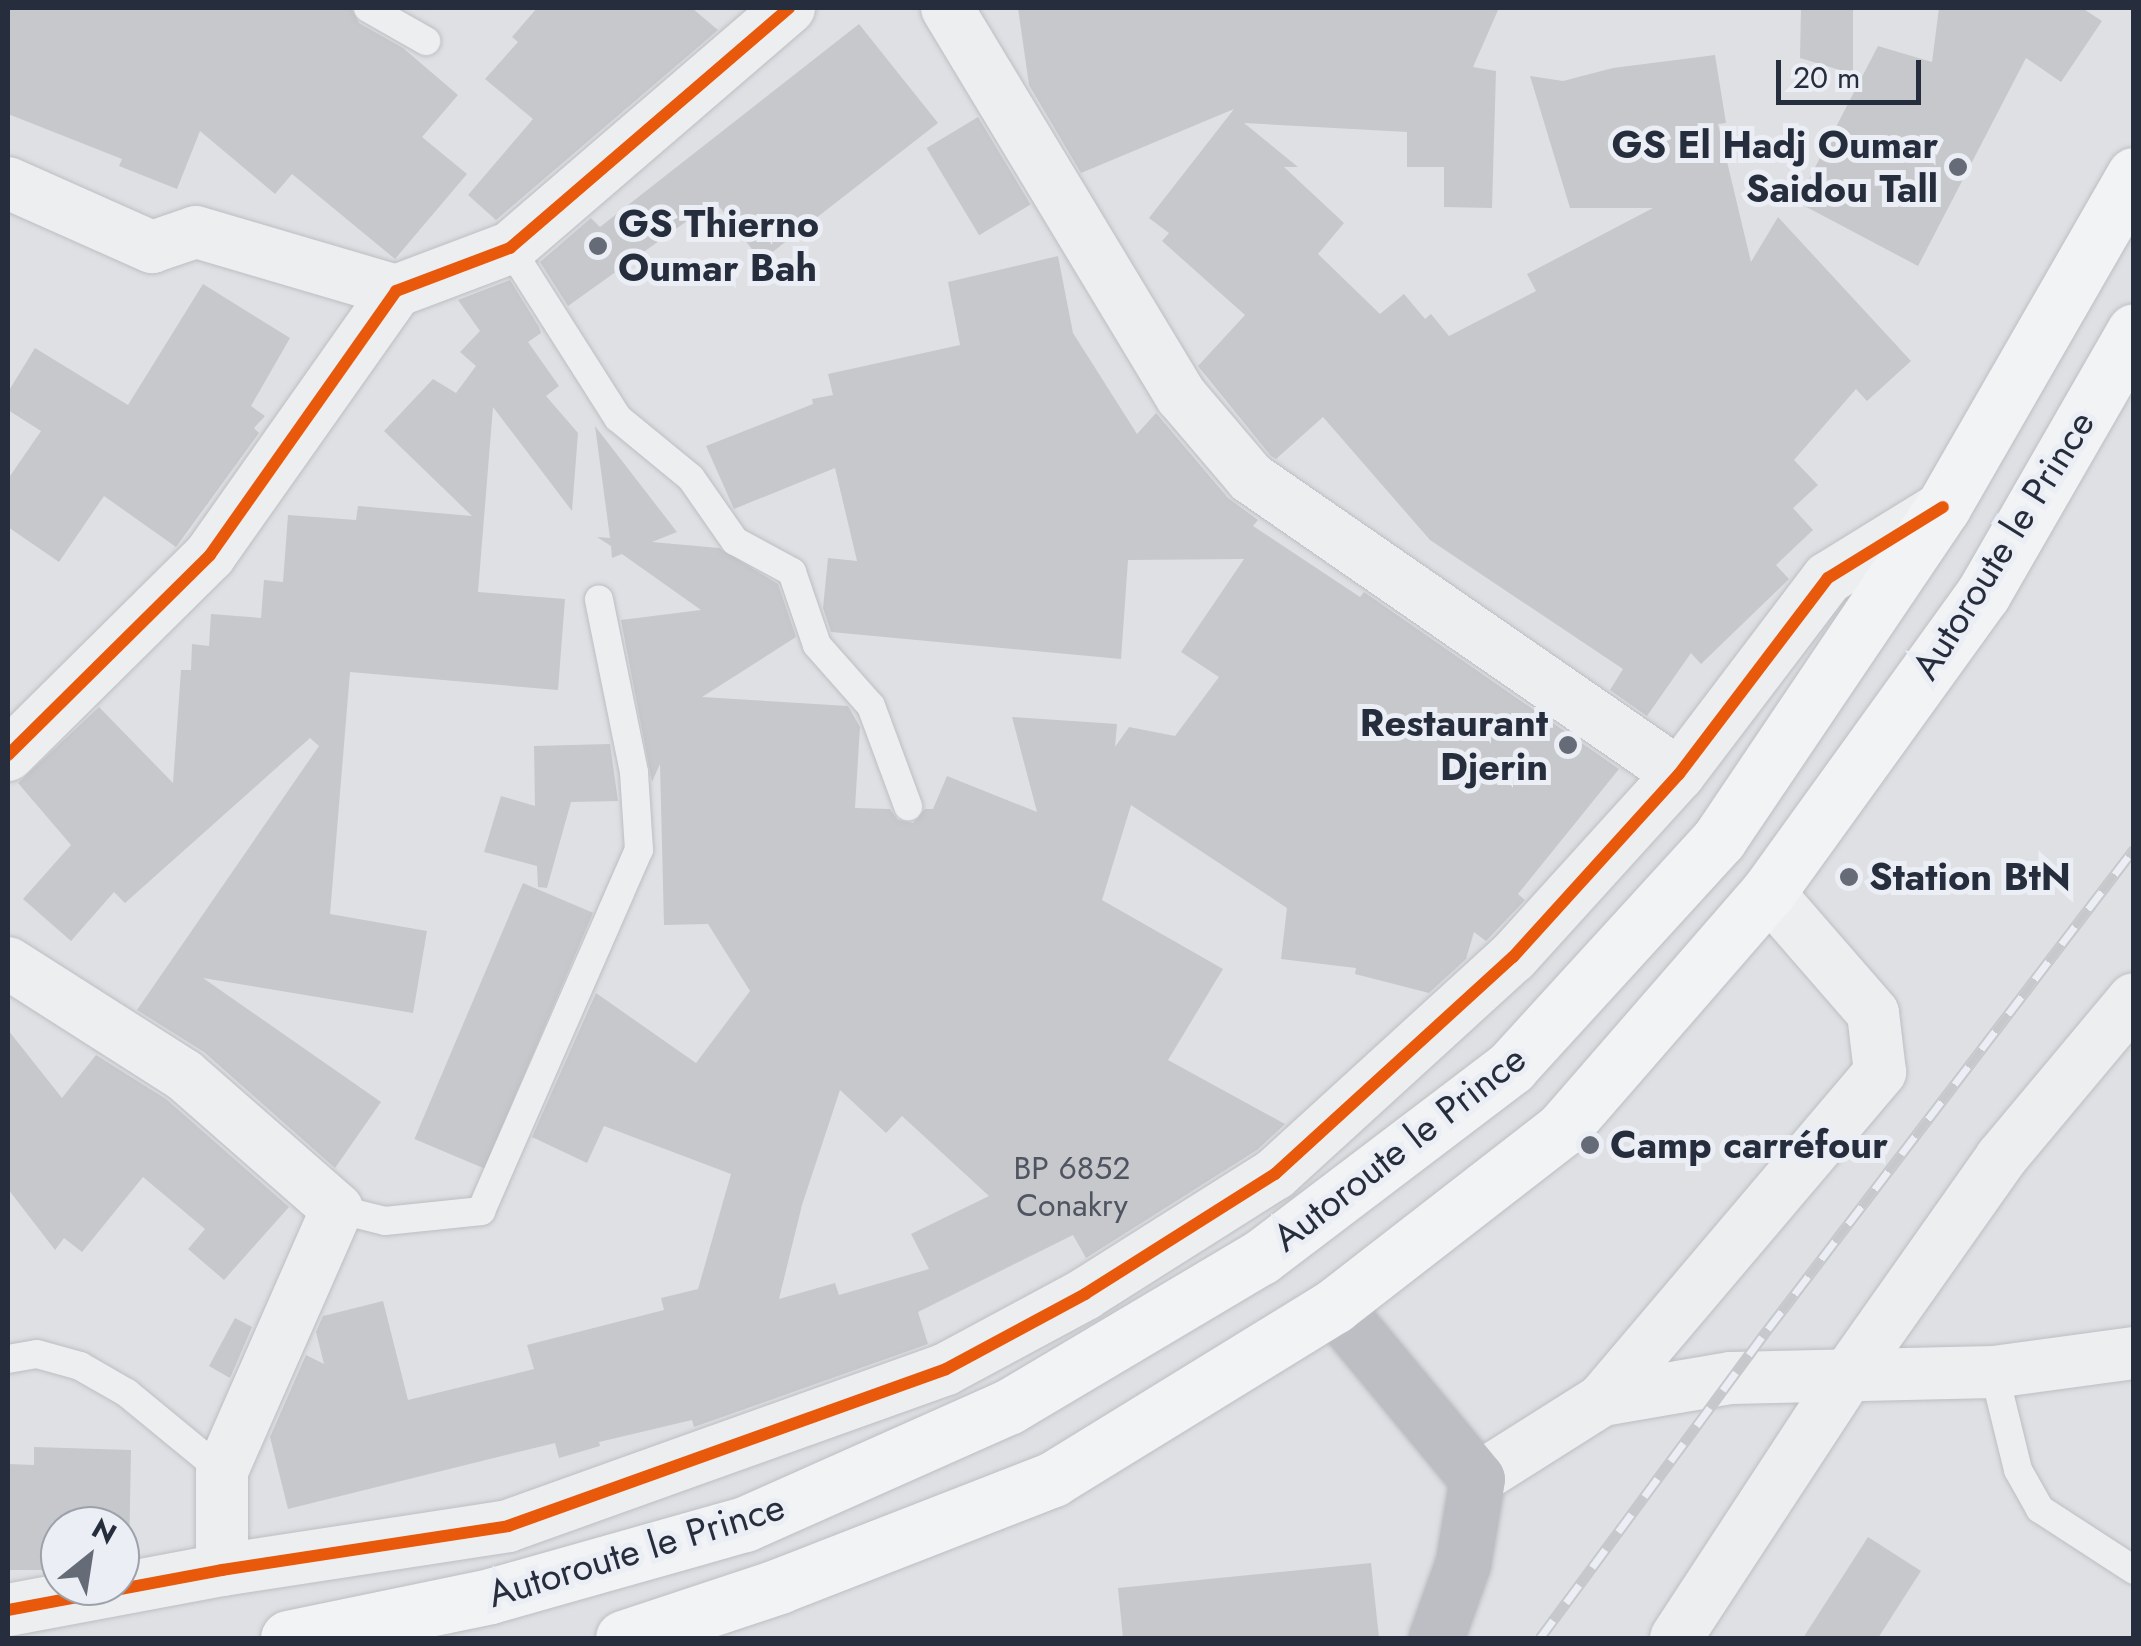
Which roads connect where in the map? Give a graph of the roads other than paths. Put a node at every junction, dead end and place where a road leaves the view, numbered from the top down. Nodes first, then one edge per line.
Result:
1 (368, 8) edge
2 (789, 8) edge
3 (947, 8) edge
4 (426, 41) dead end
5 (2134, 175) edge
6 (8, 183) edge
7 (510, 248) junction
8 (396, 291) junction
9 (2134, 331) edge
10 (1943, 506) junction
11 (599, 600) dead end
12 (8, 754) edge
13 (1679, 774) junction
14 (908, 806) dead end
15 (1768, 892) junction
16 (8, 963) edge
17 (2134, 999) edge
18 (337, 1208) junction
19 (1334, 1306) junction
20 (2134, 1353) edge
21 (8, 1359) edge
22 (1994, 1372) junction
23 (1848, 1376) junction
24 (1602, 1400) junction
25 (222, 1471) junction
26 (1477, 1479) junction
27 (222, 1570) junction
28 (2134, 1570) edge
29 (779, 1586) junction
30 (8, 1610) edge
31 (288, 1638) edge
32 (623, 1638) edge
33 (674, 1638) edge
34 (1436, 1638) edge
35 (1676, 1638) edge

1 - 4 lane
2 - 7 street
3 - 13 street
5 - 10 main road, Autoroute le Prince
6 - 8 street
7 - 8 street
7 - 14 lane
8 - 12 street
9 - 15 main road, Autoroute le Prince
10 - 13 street
10 - 31 main road, Autoroute le Prince
11 - 18 lane
13 - 27 street
15 - 19 main road, Autoroute le Prince
15 - 24 street
16 - 18 street
17 - 23 street
18 - 25 street
19 - 26 street
19 - 29 main road, Autoroute le Prince
20 - 22 street
21 - 25 lane
22 - 23 street
22 - 28 lane
23 - 24 street
23 - 35 street
24 - 26 street
25 - 27 street
26 - 34 street
27 - 30 street
29 - 32 main road, Autoroute le Prince
29 - 33 street

